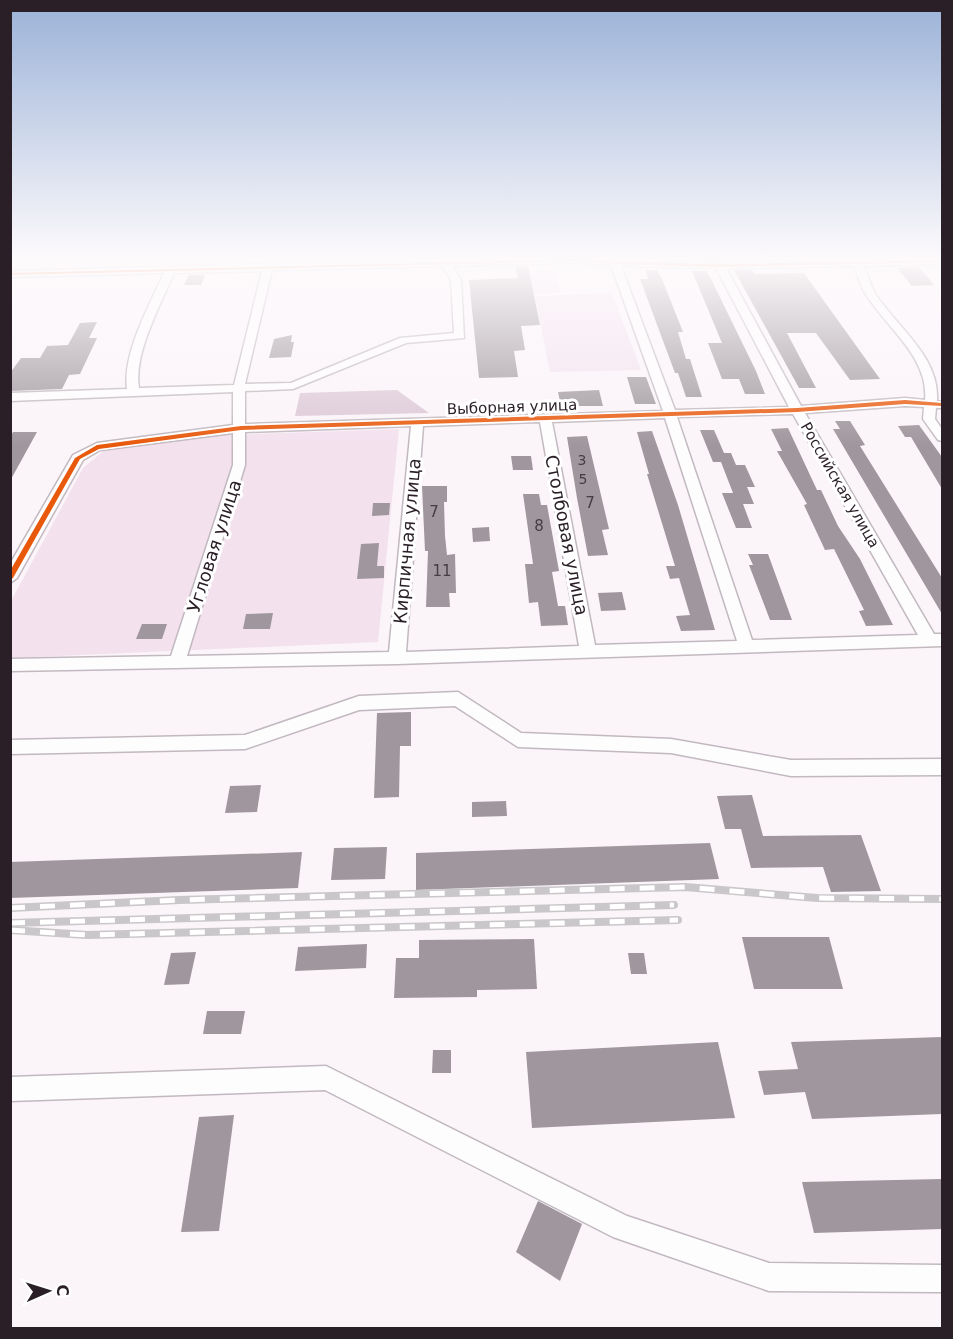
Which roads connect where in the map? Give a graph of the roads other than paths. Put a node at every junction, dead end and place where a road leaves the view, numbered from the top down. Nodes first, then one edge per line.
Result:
1 (149, 320) edge
2 (254, 320) edge
3 (459, 320) edge
4 (636, 320) edge
5 (749, 320) edge
6 (891, 320) edge
7 (239, 388) junction
8 (134, 393) junction
9 (10, 397) edge
10 (942, 405) edge
11 (929, 406) junction
12 (797, 410) junction
13 (670, 414) junction
14 (546, 420) junction
15 (417, 424) junction
16 (241, 428) junction
17 (942, 436) edge
18 (10, 578) edge
19 (936, 641) edge
20 (746, 645) junction
21 (588, 650) junction
22 (397, 658) junction
23 (177, 662) junction
24 (10, 665) edge
25 (10, 747) edge
26 (942, 766) edge
27 (10, 1089) edge
28 (942, 1279) edge

1 - 8 street
2 - 7 street, Угловая улица
3 - 7 street
4 - 13 street
5 - 12 street, Российская улица
6 - 11 street
7 - 8 street
7 - 16 street, Угловая улица
8 - 9 street
10 - 11 street, Выборная улица
11 - 12 street, Выборная улица
11 - 17 street
12 - 13 street, Выборная улица
12 - 19 street, Российская улица
13 - 14 street, Выборная улица
13 - 20 street
14 - 15 street, Выборная улица
14 - 21 street, Столбовая улица
15 - 16 street, Выборная улица
15 - 22 street, Кирпичная улица
16 - 18 street, Выборная улица
16 - 23 street, Угловая улица
19 - 20 street
20 - 21 street
21 - 22 street
22 - 23 street
23 - 24 street
25 - 26 street
27 - 28 street

